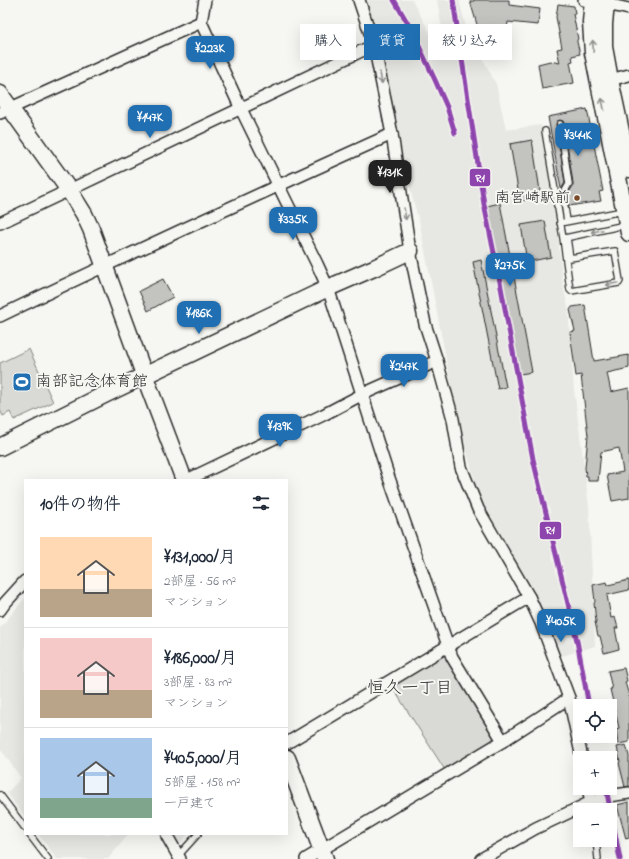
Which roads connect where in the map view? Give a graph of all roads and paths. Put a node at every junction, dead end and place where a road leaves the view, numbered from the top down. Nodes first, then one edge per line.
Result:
1 (204, 0) edge
2 (359, 0) edge
3 (597, 1) edge
4 (629, 9) edge
5 (201, 22) junction
6 (367, 24) edge
7 (364, 50) edge
8 (377, 60) edge
9 (629, 75) edge
10 (605, 82) junction
11 (0, 94) edge
12 (241, 108) junction
13 (5, 111) edge
14 (560, 124) dead end
15 (545, 131) dead end
16 (392, 134) junction
17 (629, 169) edge
18 (278, 185) junction
19 (69, 190) junction
20 (563, 195) junction
21 (557, 205) junction
22 (567, 221) junction
23 (628, 221) edge
24 (0, 223) edge
25 (560, 223) junction
26 (565, 238) junction
27 (410, 250) junction
28 (104, 265) junction
29 (328, 288) junction
30 (0, 316) edge
31 (437, 361) junction
32 (144, 377) junction
33 (363, 394) junction
34 (0, 447) edge
35 (186, 479) edge
36 (188, 479) edge
37 (24, 582) edge
38 (529, 597) junction
39 (2, 604) edge
40 (448, 646) junction
41 (569, 698) junction
42 (503, 741) junction
43 (288, 742) edge
44 (580, 751) edge
45 (288, 761) edge
46 (629, 793) edge
47 (0, 795) edge
48 (597, 803) edge
49 (573, 813) edge
50 (24, 827) edge
51 (30, 835) edge
52 (197, 835) edge
53 (167, 836) dead end
54 (597, 847) edge
55 (323, 854) edge
56 (178, 858) edge
57 (48, 859) edge
58 (306, 859) edge
59 (481, 859) edge
60 (598, 859) edge

1 - 5 street
2 - 6 street
3 - 4 street
3 - 10 street
5 - 12 street
5 - 13 street
7 - 12 street
8 -> 16 street
9 - 10 street
10 - 17 street
23 -> 10 street
11 - 13 street
12 - 18 street
12 - 19 street
13 - 19 street
14 - 20 lane
15 - 21 lane
16 - 18 street
16 -> 27 street
18 - 28 street
18 - 29 street
19 - 24 street
19 - 28 street
20 - 21 lane
20 - 22 lane
21 - 25 lane
22 - 23 lane
22 - 25 lane
23 -> 26 lane
25 - 26 lane
26 -> 26 lane
27 - 29 street
27 - 31 street
28 - 30 street
28 - 32 street
29 - 32 street
29 - 33 street
31 - 33 street
31 - 38 street
32 - 34 street
32 - 35 street
33 - 36 street
33 - 40 street
37 - 39 street
38 - 40 street
38 - 41 street
40 - 42 street
40 - 43 street
41 - 42 street
41 - 44 street
42 - 55 street
45 - 55 street
46 - 48 street
47 - 50 lane
49 - 59 street
51 - 57 lane
52 - 56 lane
53 - 56 street
54 - 60 lane
55 - 58 street

